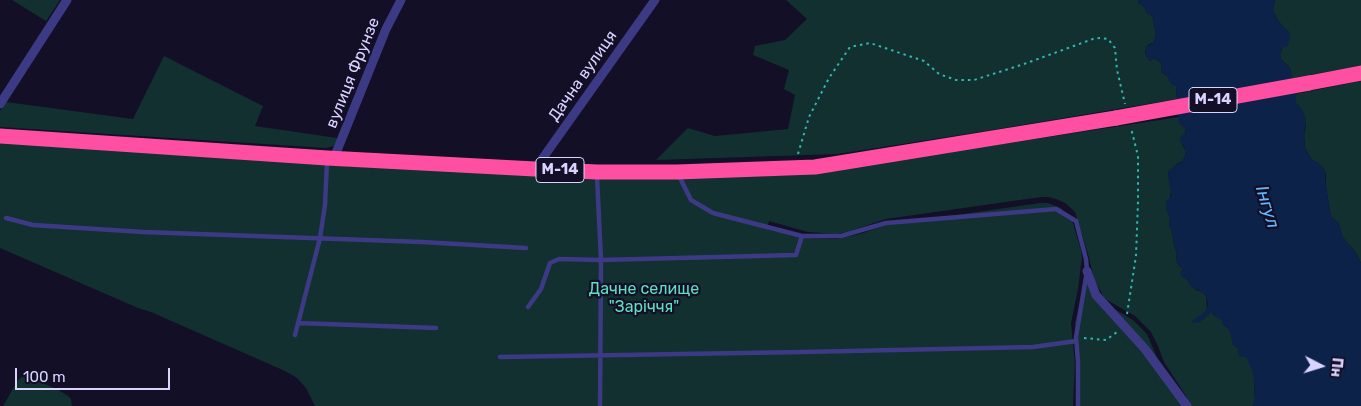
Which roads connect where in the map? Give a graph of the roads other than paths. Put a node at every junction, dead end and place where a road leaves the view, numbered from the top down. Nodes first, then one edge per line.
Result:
1 (67, 0) edge
2 (402, 0) edge
3 (656, 0) edge
4 (1361, 72) edge
5 (0, 104) edge
6 (0, 136) edge
7 (331, 158) junction
8 (535, 169) junction
9 (597, 172) junction
10 (676, 172) junction
11 (6, 218) dead end
12 (802, 236) junction
13 (320, 238) junction
14 (526, 248) dead end
15 (601, 260) junction
16 (1087, 271) junction
17 (528, 307) dead end
18 (298, 323) junction
19 (436, 328) dead end
20 (295, 336) dead end
21 (1076, 341) junction
22 (600, 355) junction
23 (500, 357) dead end
24 (600, 406) edge
25 (1078, 406) edge
26 (1187, 406) edge

1 - 5 street
2 - 7 street, вулиця Фрунзе
3 - 8 street, Дачна вулиця
4 - 10 highway, М-14, bridge
6 - 7 highway, М-14
7 - 8 highway, М-14
7 - 13 lane
8 - 9 highway, М-14
9 - 10 highway, М-14
9 - 15 lane
10 - 12 lane
11 - 13 lane
12 - 15 lane
12 - 16 lane
13 - 14 lane
13 - 18 lane
15 - 17 lane
15 - 22 lane
16 - 21 lane
16 - 26 street
18 - 19 lane
18 - 20 lane
21 - 22 lane
21 - 25 lane
22 - 23 lane
22 - 24 lane

